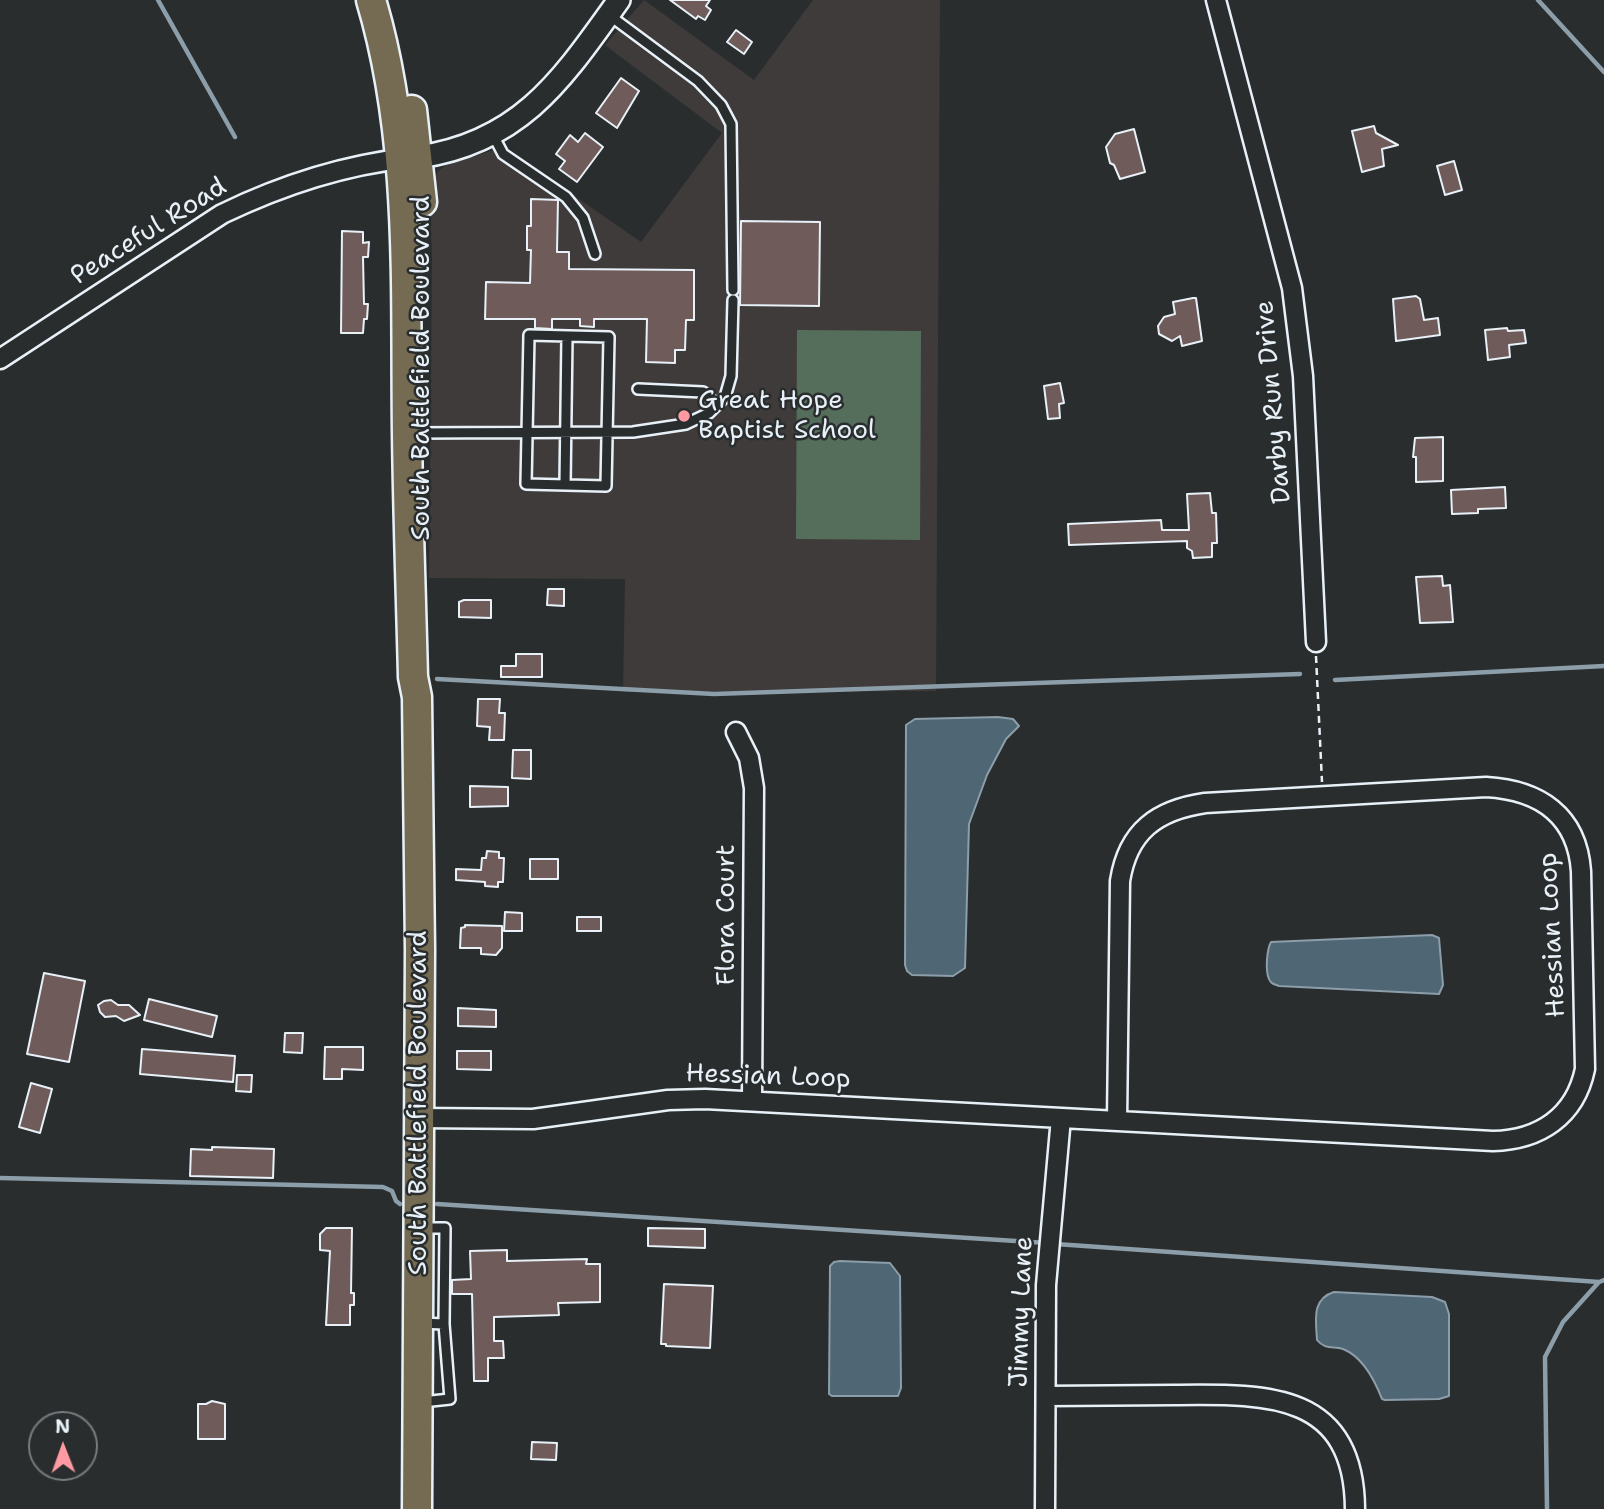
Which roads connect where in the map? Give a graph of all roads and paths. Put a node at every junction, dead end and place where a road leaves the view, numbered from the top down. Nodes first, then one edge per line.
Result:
1 (371, 0) edge
2 (388, 0) edge
3 (1216, 0) edge
4 (614, 7) edge
5 (493, 135) junction
6 (409, 158) junction
7 (595, 254) dead end
8 (568, 336) junction
9 (0, 359) edge
10 (638, 389) dead end
11 (717, 405) junction
12 (527, 432) junction
13 (566, 432) junction
14 (607, 432) junction
15 (416, 433) junction
16 (565, 485) junction
17 (1315, 642) joint
18 (736, 732) dead end
19 (1323, 797) junction
20 (752, 1101) junction
21 (418, 1118) junction
22 (1061, 1118) junction
23 (1117, 1121) junction
24 (1046, 1396) junction
25 (417, 1509) edge
26 (1045, 1509) edge
27 (1355, 1509) edge

1 - 6 main road, South Battlefield Boulevard
2 - 6 main road, South Battlefield Boulevard
3 - 17 street, Darby Run Drive
4 - 5 street
4 - 11 lane
5 - 6 street
5 - 7 lane
6 - 9 street, Peaceful Road
6 - 15 main road, South Battlefield Boulevard
8 - 12 lane
8 - 13 lane
8 - 14 lane
10 - 11 lane
11 - 14 lane
12 - 13 lane
12 - 15 lane
12 - 16 lane
13 - 14 lane
13 - 16 lane
14 - 16 lane
15 - 21 main road, South Battlefield Boulevard
17 - 19 path
18 - 20 street, Flora Court
19 - 23 street, Hessian Loop
19 - 23 street, Hessian Loop
20 - 21 street, Hessian Loop
20 - 22 street, Hessian Loop
21 - 25 main road, South Battlefield Boulevard
22 - 23 street, Hessian Loop
22 - 24 street, Jimmy Lane
24 - 26 street, Jimmy Lane
24 - 27 street

